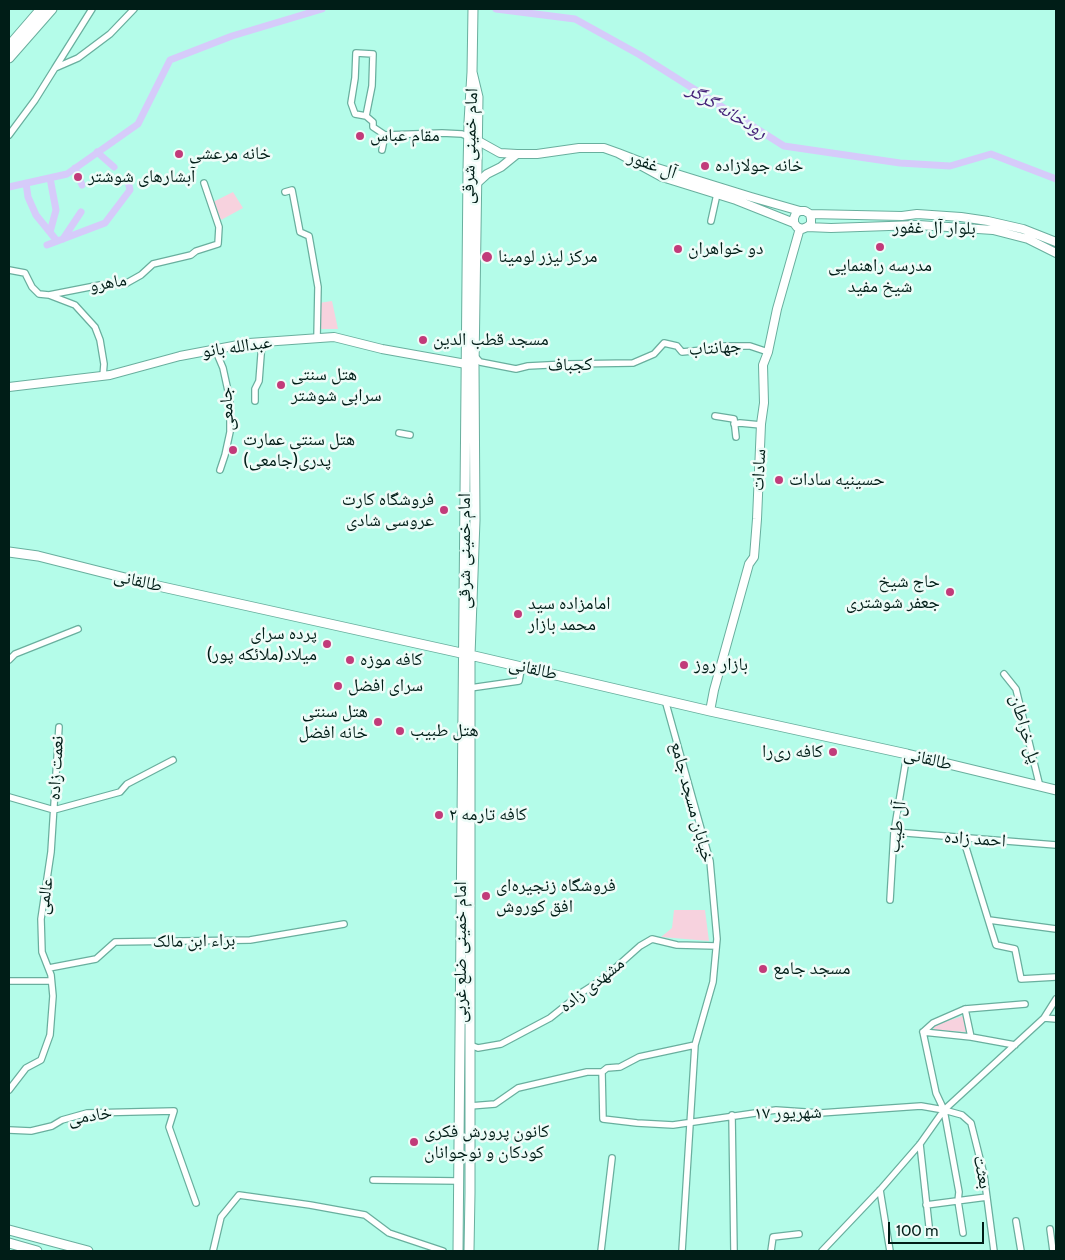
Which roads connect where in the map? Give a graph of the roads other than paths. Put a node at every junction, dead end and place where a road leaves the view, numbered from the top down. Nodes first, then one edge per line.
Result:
1 (41, 9) edge
2 (52, 9) edge
3 (92, 9) edge
4 (134, 9) edge
5 (473, 9) edge
6 (9, 46) edge
7 (9, 58) edge
8 (55, 68) junction
9 (366, 116) junction
10 (9, 135) edge
11 (385, 135) junction
12 (473, 138) junction
13 (382, 150) dead end
14 (618, 153) junction
15 (516, 154) junction
16 (204, 183) dead end
17 (476, 184) junction
18 (285, 192) dead end
19 (717, 194) junction
20 (800, 210) junction
21 (810, 214) junction
22 (711, 221) dead end
23 (800, 226) junction
24 (1056, 242) edge
25 (1056, 252) edge
26 (9, 270) edge
27 (49, 295) junction
28 (317, 338) junction
29 (262, 342) junction
30 (664, 344) joint
31 (215, 349) junction
32 (768, 352) junction
33 (474, 355) junction
34 (470, 365) junction
35 (102, 376) junction
36 (9, 387) edge
37 (255, 401) dead end
38 (715, 416) dead end
39 (734, 424) junction
40 (761, 425) junction
41 (398, 433) dead end
42 (410, 435) dead end
43 (736, 437) dead end
44 (220, 470) dead end
45 (9, 552) edge
46 (78, 629) dead end
47 (467, 654) junction
48 (9, 660) edge
49 (521, 670) dead end
50 (1004, 674) dead end
51 (470, 688) junction
52 (665, 700) junction
53 (710, 711) junction
54 (59, 727) dead end
55 (908, 754) junction
56 (173, 760) dead end
57 (1040, 787) junction
58 (1056, 790) edge
59 (9, 797) edge
60 (54, 810) junction
61 (894, 832) junction
62 (963, 838) junction
63 (1056, 845) edge
64 (890, 900) dead end
65 (989, 920) junction
66 (344, 924) dead end
67 (1056, 929) edge
68 (716, 946) junction
69 (49, 968) junction
70 (1056, 977) edge
71 (9, 981) edge
72 (51, 981) junction
73 (1056, 999) edge
74 (1025, 1004) dead end
75 (965, 1009) junction
76 (1044, 1018) junction
77 (1056, 1018) edge
78 (923, 1032) junction
79 (971, 1037) junction
80 (460, 1044) junction
81 (470, 1044) junction
82 (1014, 1045) junction
83 (695, 1046) junction
84 (602, 1072) junction
85 (9, 1090) edge
86 (470, 1106) junction
87 (944, 1110) junction
88 (732, 1116) junction
89 (692, 1122) junction
90 (9, 1130) edge
91 (920, 1144) junction
92 (612, 1158) dead end
93 (373, 1180) dead end
94 (459, 1181) junction
95 (880, 1190) junction
96 (987, 1197) junction
97 (958, 1201) junction
98 (196, 1204) dead end
99 (926, 1205) junction
100 (1016, 1221) dead end
101 (1050, 1229) dead end
102 (9, 1232) edge
103 (963, 1233) dead end
104 (799, 1234) dead end
105 (930, 1235) dead end
106 (9, 1243) edge
107 (37, 1251) edge
108 (88, 1251) edge
109 (213, 1251) edge
110 (443, 1251) edge
111 (458, 1251) edge
112 (469, 1251) edge
113 (601, 1251) edge
114 (682, 1251) edge
115 (734, 1251) edge
116 (771, 1251) edge
117 (822, 1251) edge
118 (890, 1251) edge
119 (994, 1251) edge
120 (1021, 1251) edge
121 (1054, 1251) edge

1 - 6 main road
2 - 7 main road
3 - 8 street
4 - 8 street
5 - 12 main road, امام خمینی شرقی
8 - 10 street
9 - 9 street
9 - 11 street
11 - 12 street
11 - 13 street
12 - 15 street, آل غفور
12 - 17 main road, امام خمینی شرقی
12 - 34 main road, امام خمینی شرقی
14 - 15 street, آل غفور
14 - 19 street, آل غفور
14 - 20 street, آل غفور
15 - 17 street
16 - 27 street, ماهرو
17 - 33 main road, امام خمینی شرقی
18 - 28 street
19 - 22 street
19 - 23 street, آل غفور
20 - 21 street
20 - 23 street
21 - 23 street
21 - 24 street, بلوار آل غفور
23 - 25 street, بلوار آل غفور
23 - 32 street, سادات
26 - 27 street
27 - 35 street
28 - 29 street, عبدالله بانو
28 - 34 street, عبدالله بانو
29 - 31 street, عبدالله بانو
29 - 37 street
30 - 32 street, جهانتاب
30 - 33 street, کجباف
31 - 35 street, عبدالله بانو
31 - 44 street, جامعی
32 - 40 street, سادات
33 - 34 main road, امام خمینی شرقی
34 - 47 main road, امام خمینی شرقی
35 - 36 street, عبدالله بانو
38 - 39 street
39 - 40 street
39 - 43 street
40 - 53 street, سادات
41 - 42 street
45 - 47 main road, طالقانی
46 - 48 street
47 - 51 main road, امام خمینی ضلع غربی
47 - 52 main road, طالقانی
47 - 80 main road, امام خمینی ضلع غربی
49 - 51 street
50 - 57 street, پل خراطان
51 - 81 main road, امام خمینی ضلع غربی
52 - 53 main road, طالقانی
52 - 68 street, خیابان مسجد جامع
53 - 55 main road, طالقانی
54 - 60 street, نعمت زاده
55 - 57 main road, طالقانی
55 - 61 street, آل طیب
56 - 60 street
57 - 58 main road, طالقانی
59 - 60 street
60 - 69 street, عالمی
61 - 62 street, احمد زاده
61 - 64 street, آل طیب
62 - 63 street, احمد زاده
62 - 65 street
65 - 67 street
65 - 70 street
66 - 69 street, براء ابن مالک
68 - 81 street, مشهدی زاده
68 - 83 street
69 - 72 street, عالمی
71 - 72 street
72 - 85 street, عالمی
73 - 76 street
74 - 75 street
75 - 78 street
75 - 79 street
76 - 77 street
76 - 82 street
78 - 79 street
78 - 87 street
79 - 82 street
80 - 81 street
80 - 94 main road, امام خمینی ضلع غربی
81 - 86 main road, امام خمینی ضلع غربی
82 - 87 street
83 - 84 street
83 - 89 street
84 - 86 street
84 - 89 street, ۱۷ شهریور
86 - 112 main road, امام خمینی ضلع غربی
87 - 88 street, ۱۷ شهریور
87 - 91 street
87 - 96 street, بعثت
87 - 97 street
88 - 89 street, ۱۷ شهریور
88 - 115 street
89 - 114 street
90 - 98 street, خادمی
91 - 95 street
91 - 99 street
92 - 113 street
93 - 94 street
94 - 111 main road, امام خمینی ضلع غربی
95 - 117 street
95 - 118 street
96 - 97 street
96 - 119 street, بعثت
97 - 99 street
97 - 103 street
99 - 105 street
100 - 120 street
101 - 121 street
102 - 108 main road
104 - 116 street
106 - 107 main road
109 - 110 street

